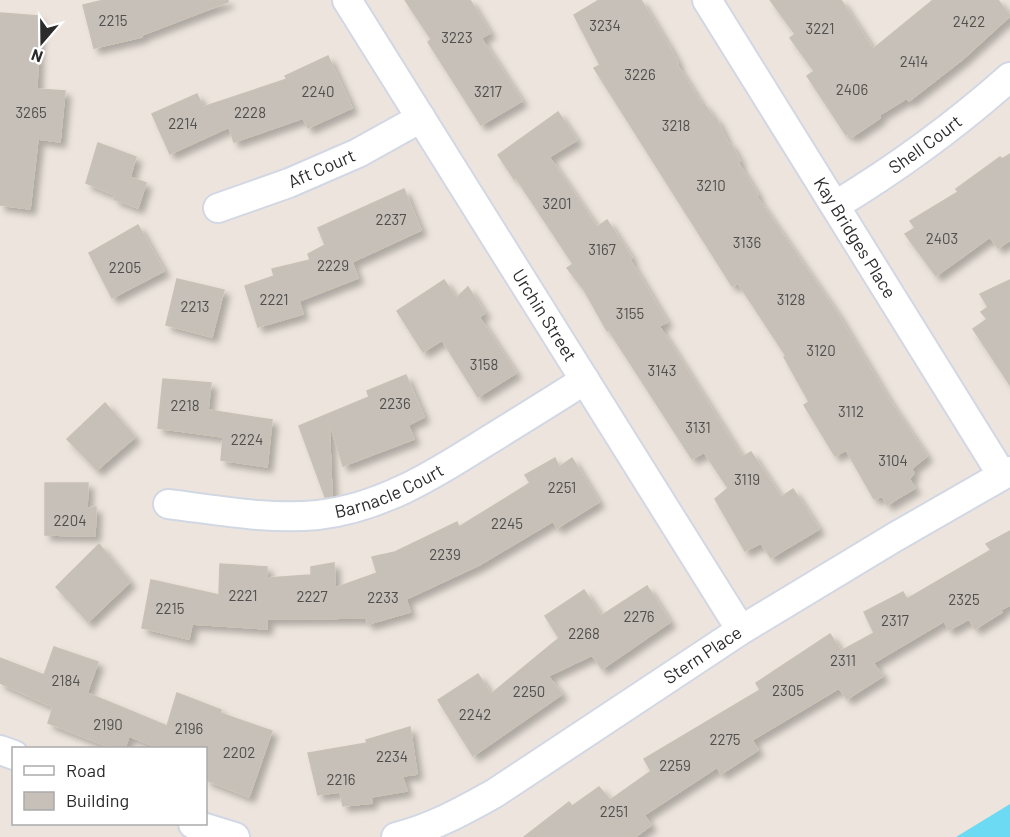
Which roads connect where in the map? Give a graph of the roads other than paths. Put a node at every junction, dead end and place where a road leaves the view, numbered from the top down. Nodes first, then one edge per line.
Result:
1 (347, 0) edge
2 (707, 0) edge
3 (1010, 77) edge
4 (421, 118) junction
5 (836, 206) junction
6 (218, 208) dead end
7 (585, 380) junction
8 (1006, 473) edge
9 (168, 504) dead end
10 (741, 630) junction
11 (196, 825) edge
12 (235, 837) edge
13 (396, 837) edge

1 - 4 street, Urchin Street
2 - 5 street, Kay Bridges Place
3 - 5 street, Shell Court
4 - 6 street, Aft Court
4 - 7 street, Urchin Street
5 - 8 street, Kay Bridges Place
7 - 9 street, Barnacle Court
7 - 10 street, Urchin Street
8 - 10 street, Stern Place
10 - 13 street, Stern Place
11 - 12 street

